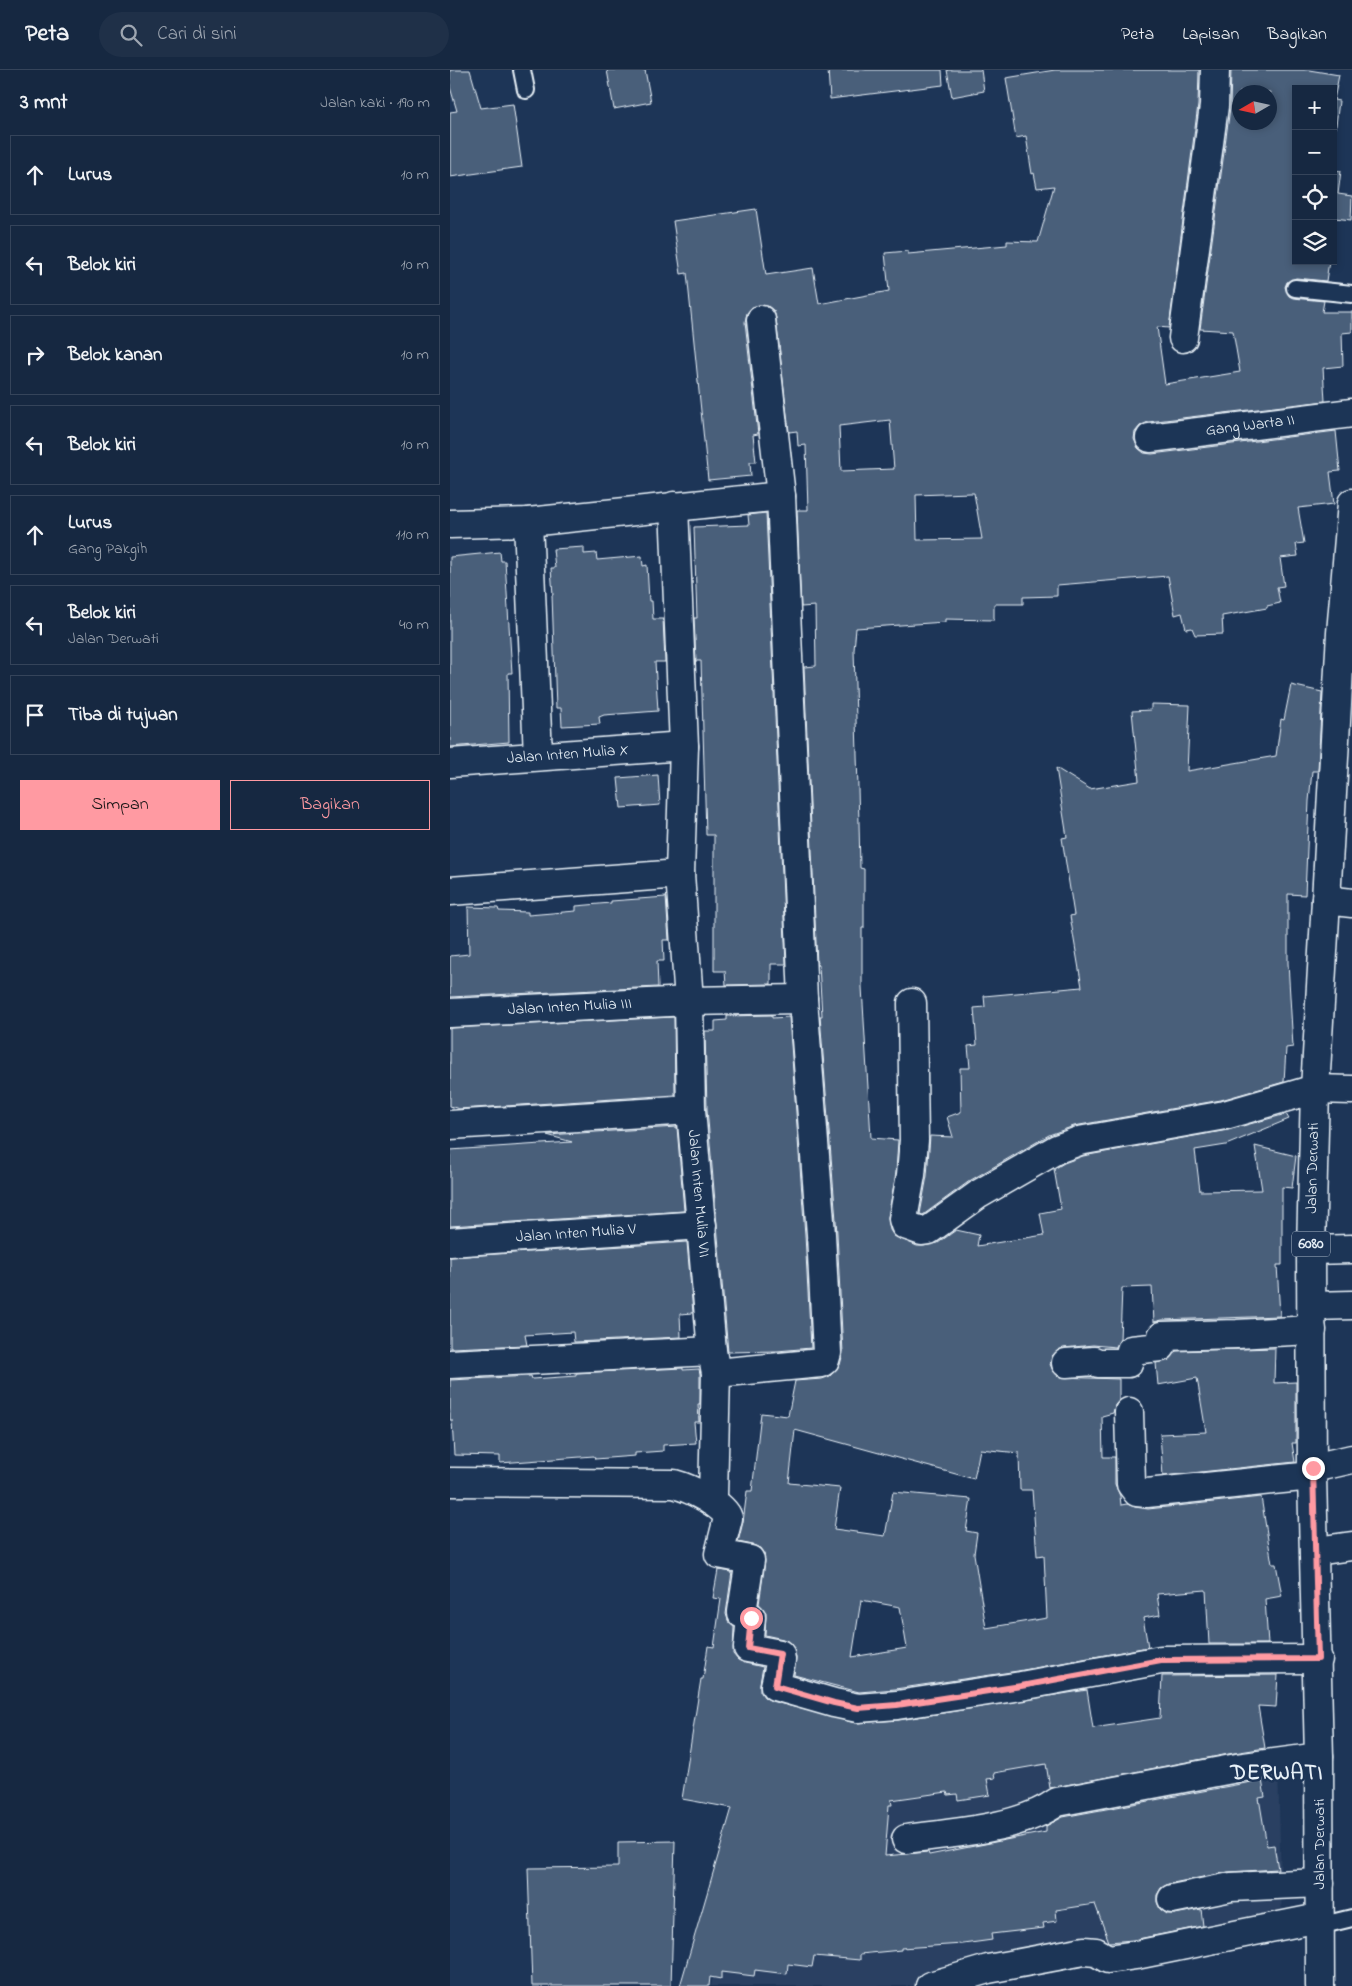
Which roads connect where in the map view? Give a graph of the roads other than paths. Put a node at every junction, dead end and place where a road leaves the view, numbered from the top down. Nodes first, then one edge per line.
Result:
1 (522, 70) edge
2 (1215, 70) edge
3 (526, 90) dead end
4 (1295, 288) dead end
5 (1352, 294) edge
6 (761, 320) dead end
7 (1183, 338) dead end
8 (1352, 412) edge
9 (1150, 438) dead end
10 (781, 496) junction
11 (1352, 503) edge
12 (674, 506) junction
13 (528, 522) junction
14 (450, 524) edge
15 (1347, 634) edge
16 (684, 746) junction
17 (538, 756) junction
18 (450, 763) edge
19 (680, 874) junction
20 (450, 891) edge
21 (1339, 901) edge
22 (803, 998) junction
23 (689, 1001) junction
24 (912, 1003) dead end
25 (450, 1012) edge
26 (1316, 1089) junction
27 (1352, 1090) edge
28 (691, 1110) junction
29 (450, 1125) edge
30 (702, 1225) junction
31 (450, 1242) edge
32 (1352, 1249) edge
33 (1311, 1250) junction
34 (1352, 1305) edge
35 (1312, 1318) junction
36 (714, 1362) junction
37 (1066, 1363) dead end
38 (450, 1364) edge
39 (1130, 1412) dead end
40 (1352, 1459) edge
41 (1313, 1472) junction
42 (450, 1482) edge
43 (711, 1500) junction
44 (1352, 1546) edge
45 (1316, 1551) junction
46 (1318, 1659) junction
47 (1319, 1757) junction
48 (906, 1840) dead end
49 (1320, 1883) junction
50 (1172, 1899) dead end
51 (1352, 1918) edge
52 (1319, 1922) junction
53 (930, 1986) edge
54 (1320, 1986) edge

1 - 3 lane
2 - 7 street
4 - 5 lane
6 - 10 street
8 - 9 street, Gang Warta II
10 - 12 street
10 - 22 street
11 - 15 street, Jalan Derwati / 6080
12 - 13 street
12 - 16 street, Jalan Inten Mulia VII
13 - 14 street
13 - 17 street
15 - 21 street, Jalan Derwati / 6080
16 - 17 street, Jalan Inten Mulia X
16 - 19 street, Jalan Inten Mulia VII
17 - 18 street, Jalan Inten Mulia X
19 - 20 street
19 - 23 street, Jalan Inten Mulia VII
21 - 26 street, Jalan Derwati / 6080
22 - 23 street
22 - 36 street
23 - 25 street, Jalan Inten Mulia III
23 - 28 street, Jalan Inten Mulia VII
24 - 26 street
26 - 27 street
26 - 33 street, Jalan Derwati / 6080
28 - 29 street
28 - 30 street, Jalan Inten Mulia VII
30 - 31 street, Jalan Inten Mulia V
30 - 36 street, Jalan Inten Mulia VII
32 - 33 street
33 - 35 street, Jalan Derwati / 6080
34 - 35 street
35 - 37 street
35 - 41 street, Jalan Derwati / 6080
36 - 38 street
36 - 43 street, Jalan Inten Mulia VII
39 - 41 street
40 - 41 street
41 - 45 street, Jalan Derwati / 6080
42 - 43 street
43 - 46 street
44 - 45 street
45 - 46 street, Jalan Derwati / 6080
46 - 47 street, Jalan Derwati / 6080
47 - 48 street
47 - 49 street, Jalan Derwati / 6080
49 - 50 street
49 - 52 street, Jalan Derwati / 6080
51 - 52 lane
52 - 53 street
52 - 54 street, Jalan Derwati / 6080

